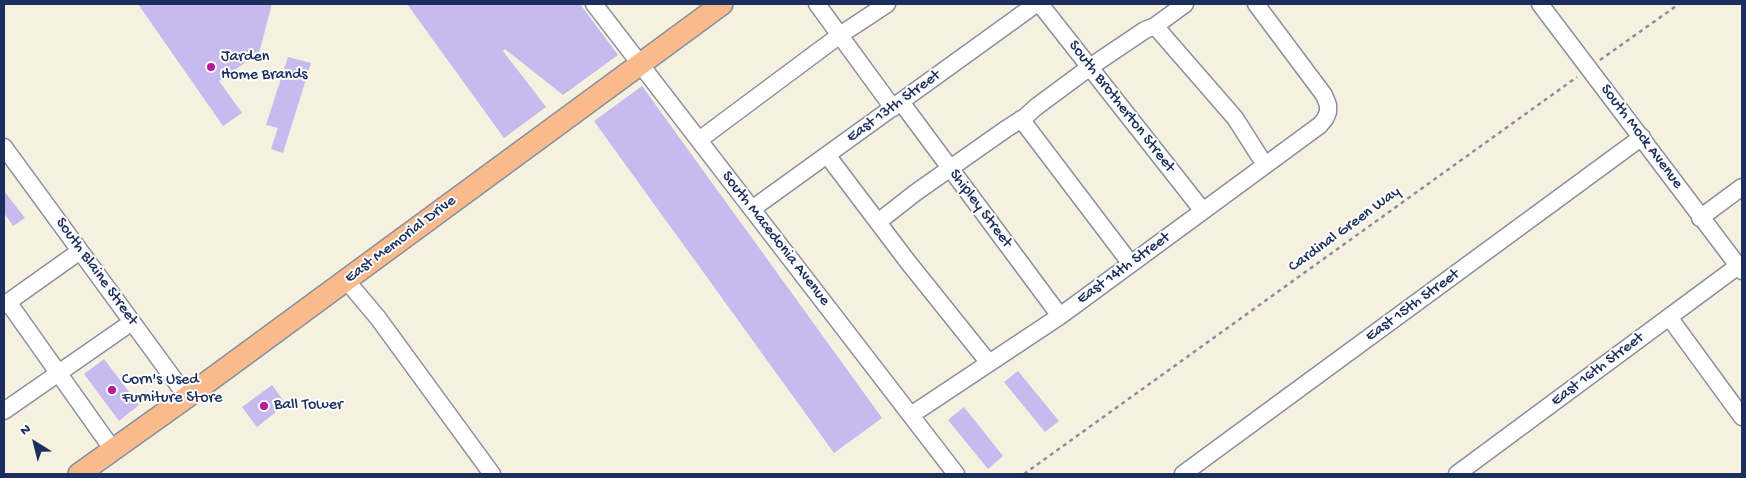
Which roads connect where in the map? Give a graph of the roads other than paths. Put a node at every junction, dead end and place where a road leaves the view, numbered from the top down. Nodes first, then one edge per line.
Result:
1 (594, 4) edge
2 (722, 4) edge
3 (817, 4) edge
4 (886, 4) edge
5 (1036, 4) edge
6 (1040, 4) edge
7 (1185, 4) edge
8 (1256, 4) edge
9 (1540, 4) edge
10 (1155, 26) junction
11 (840, 35) junction
12 (639, 63) junction
13 (1090, 67) junction
14 (897, 105) junction
15 (1021, 119) junction
16 (1642, 138) junction
17 (699, 140) junction
18 (4, 147) edge
19 (827, 155) junction
20 (1265, 165) junction
21 (950, 169) junction
22 (1742, 187) edge
23 (752, 209) junction
24 (1202, 211) junction
25 (1700, 218) junction
26 (878, 222) junction
27 (80, 251) junction
28 (1131, 264) junction
29 (1740, 269) edge
30 (346, 280) junction
31 (6, 303) edge
32 (1060, 316) junction
33 (1669, 317) junction
34 (132, 322) junction
35 (989, 363) junction
36 (58, 373) junction
37 (187, 397) junction
38 (4, 411) edge
39 (911, 415) junction
40 (1742, 418) edge
41 (113, 450) junction
42 (79, 474) edge
43 (492, 474) edge
44 (956, 474) edge
45 (1183, 474) edge
46 (1457, 474) edge

1 - 12 street, South Macedonia Avenue
2 - 12 main road, East Memorial Drive
3 - 11 street, Shipley Street
4 - 11 street
5 - 14 street, East 13th Street
6 - 13 street, South Brotherton Street
7 - 10 street
8 - 20 street, East 14th Street
9 - 16 street, South Mock Avenue
10 - 13 street
10 - 20 street
11 - 14 street, Shipley Street
11 - 17 street
12 - 17 street, South Macedonia Avenue
12 - 30 main road, East Memorial Drive
13 - 15 street
13 - 24 street, South Brotherton Street
14 - 19 street, East 13th Street
14 - 21 street, Shipley Street
15 - 21 street
15 - 28 street
16 - 25 street, South Mock Avenue
16 - 45 street, East 15th Street
17 - 23 street, South Macedonia Avenue
18 - 27 street, South Blaine Street
19 - 23 street, East 13th Street
19 - 26 street
20 - 24 street, East 14th Street
21 - 26 street
21 - 32 street, Shipley Street
22 - 25 street
23 - 39 street, South Macedonia Avenue
24 - 28 street, East 14th Street
25 - 29 street, South Mock Avenue
26 - 35 street
27 - 31 street
27 - 34 street, South Blaine Street
28 - 32 street, East 14th Street
29 - 33 street, East 16th Street
30 - 37 main road, East Memorial Drive
30 - 43 street
31 - 36 street
32 - 35 street, East 14th Street
33 - 40 street
33 - 46 street, East 16th Street
34 - 36 street
34 - 37 street, South Blaine Street
35 - 39 street, East 14th Street
36 - 38 street
36 - 41 street
37 - 41 main road, East Memorial Drive
39 - 44 street, South Macedonia Avenue
41 - 42 main road, East Memorial Drive

